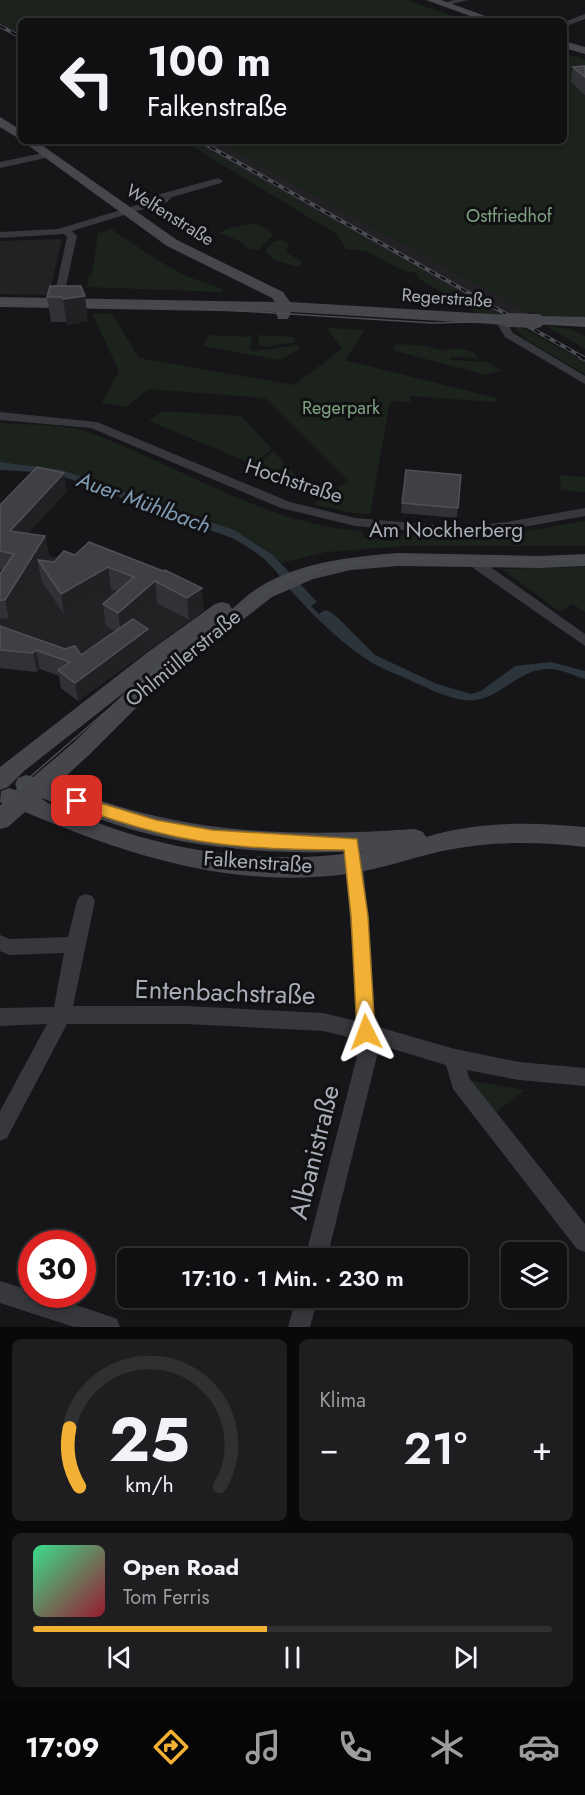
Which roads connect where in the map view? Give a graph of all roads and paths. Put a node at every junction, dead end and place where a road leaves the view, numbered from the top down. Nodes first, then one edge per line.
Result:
1 (431, 0) edge
2 (464, 0) edge
3 (444, 4) junction
4 (585, 16) edge
5 (485, 18) edge
6 (567, 24) edge
7 (567, 45) edge
8 (585, 51) edge
9 (0, 120) edge
10 (18, 134) edge
11 (32, 144) edge
12 (47, 155) junction
13 (0, 165) edge
14 (218, 182) dead end
15 (123, 210) junction
16 (66, 230) junction
17 (0, 235) edge
18 (0, 302) edge
19 (58, 302) junction
20 (284, 311) junction
21 (504, 320) junction
22 (585, 324) edge
23 (585, 381) edge
24 (0, 416) edge
25 (585, 512) edge
26 (585, 552) edge
27 (478, 560) junction
28 (585, 560) edge
29 (318, 566) junction
30 (579, 637) edge
31 (10, 786) edge
32 (0, 819) edge
33 (585, 837) edge
34 (353, 853) junction
35 (86, 901) dead end
36 (0, 943) edge
37 (75, 945) junction
38 (62, 1015) junction
39 (0, 1017) edge
40 (366, 1032) junction
41 (456, 1058) junction
42 (585, 1077) edge
43 (0, 1131) edge
44 (585, 1241) edge
45 (319, 1248) edge
46 (0, 1292) edge
47 (304, 1308) edge
48 (109, 1327) edge
49 (299, 1327) edge

1 - 3 main road
2 - 3 street
3 - 5 main road
4 - 6 street
7 - 8 main road
9 - 10 main road
11 - 12 main road, Welfenstraße
12 - 13 street
12 - 15 main road, Welfenstraße
14 - 15 street
15 - 16 street
15 - 20 main road, Welfenstraße
16 - 17 street
16 - 19 street
18 - 19 main road, Regerstraße
19 - 20 main road, Regerstraße
20 - 21 main road, Regerstraße
21 - 22 main road, Regerstraße, bridge
21 - 23 street
24 - 25 street, Hochstraße
26 - 29 main road, Am Nockherberg
27 - 28 main road, Am Nockherberg
27 - 29 main road, Am Nockherberg
27 - 30 street
29 - 31 main road, Ohlmüllerstraße
29 - 31 main road, Ohlmüllerstraße
31 - 32 main road, Ohlmüllerstraße
31 - 34 main road, Falkenstraße
33 - 34 main road, Falkenstraße
34 - 40 street, Albanistraße
35 - 37 street
36 - 37 street
37 - 38 street
38 - 39 street, Entenbachstraße
38 - 40 street, Entenbachstraße
38 - 43 street
40 - 41 street, Entenbachstraße
40 - 45 street, Albanistraße
41 - 42 street, Entenbachstraße
41 - 44 street
46 - 48 street
47 - 49 street

